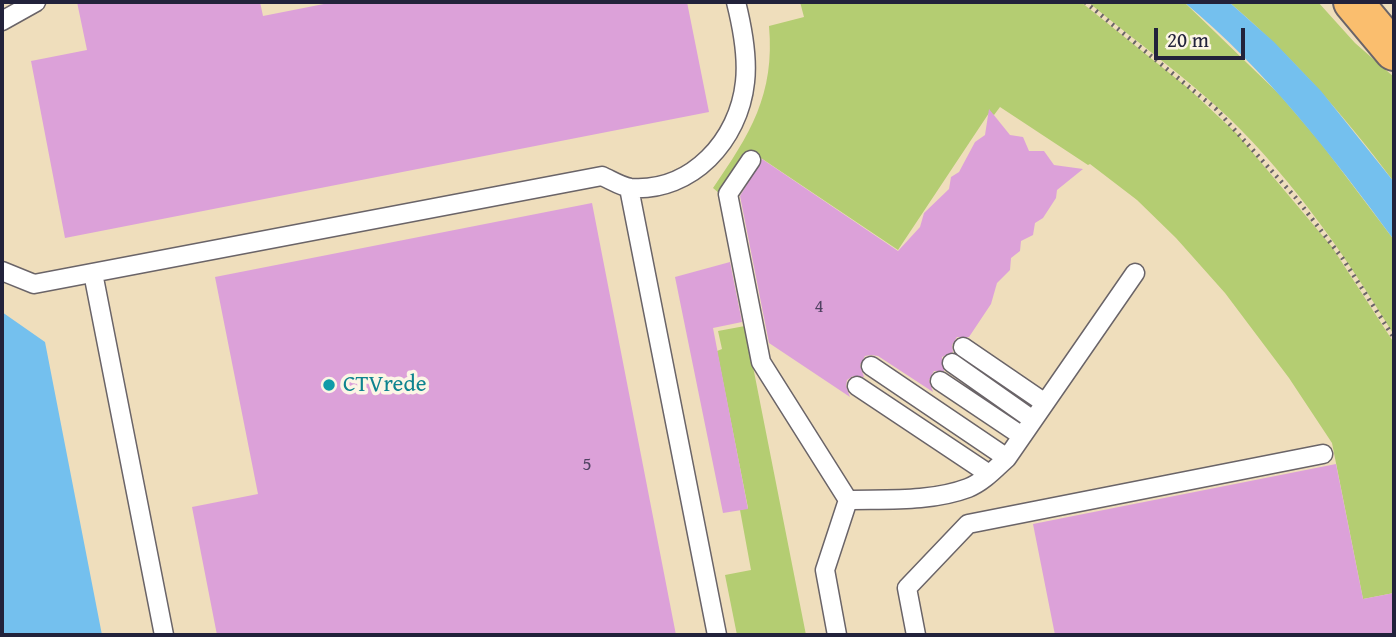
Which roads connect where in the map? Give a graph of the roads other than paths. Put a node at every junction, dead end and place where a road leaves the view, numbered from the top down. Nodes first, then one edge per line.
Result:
1 (36, 2) edge
2 (736, 2) edge
3 (1353, 2) edge
4 (2, 21) edge
5 (1394, 51) edge
6 (751, 160) dead end
7 (628, 188) junction
8 (2, 271) edge
9 (93, 273) junction
10 (1135, 273) dead end
11 (963, 347) dead end
12 (952, 363) dead end
13 (870, 366) dead end
14 (940, 381) dead end
15 (857, 386) dead end
16 (1045, 403) junction
17 (1033, 420) junction
18 (1022, 436) junction
19 (1323, 454) dead end
20 (1007, 458) junction
21 (989, 474) junction
22 (848, 500) junction
23 (164, 635) edge
24 (716, 635) edge
25 (837, 635) edge
26 (916, 635) edge

1 - 4 lane
2 - 7 lane
3 - 5 main road
6 - 22 lane
7 - 9 lane
7 - 24 lane
8 - 9 lane
9 - 23 lane
10 - 16 lane
11 - 16 lane
12 - 17 lane
13 - 20 lane
14 - 18 lane
15 - 21 lane
16 - 17 lane
17 - 18 lane
18 - 20 lane
19 - 26 lane
20 - 21 lane
21 - 22 lane
22 - 25 lane

